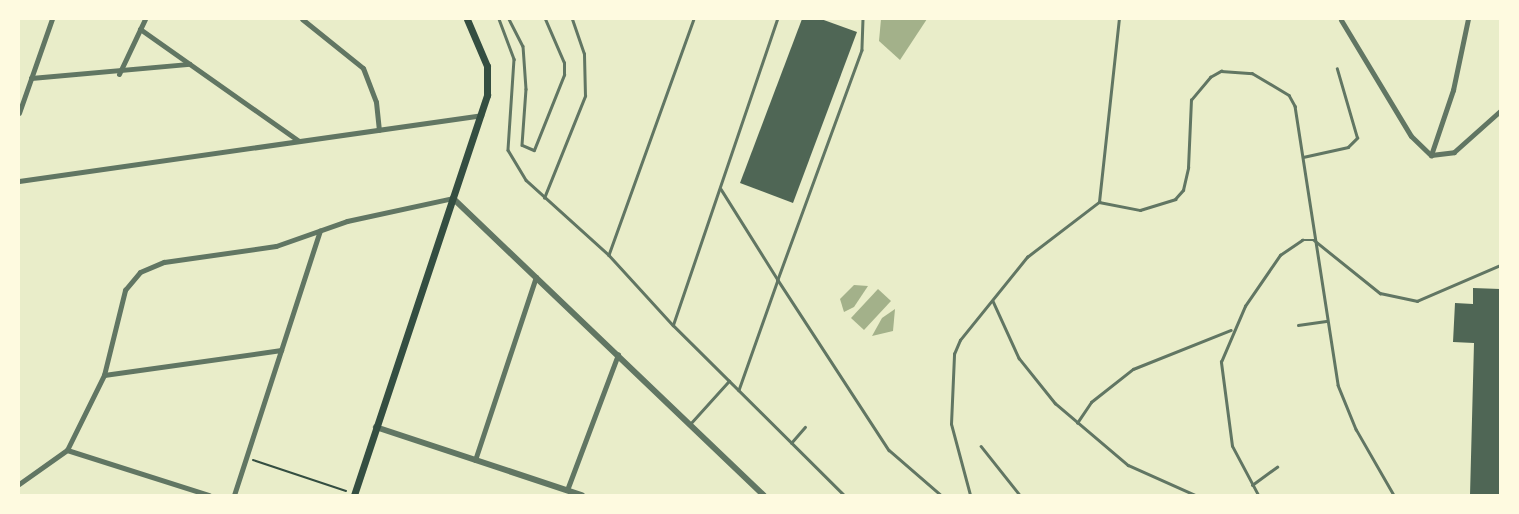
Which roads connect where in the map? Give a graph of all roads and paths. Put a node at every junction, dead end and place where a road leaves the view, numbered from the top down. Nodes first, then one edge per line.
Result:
1 (52, 19) edge
2 (144, 19) edge
3 (302, 19) edge
4 (467, 19) edge
5 (499, 19) edge
6 (509, 19) edge
7 (544, 19) edge
8 (572, 19) edge
9 (694, 19) edge
10 (777, 19) edge
11 (863, 19) edge
12 (1119, 19) edge
13 (1468, 19) edge
14 (1340, 20) dead end
15 (140, 29) junction
16 (189, 64) junction
17 (1337, 69) dead end
18 (119, 74) junction
19 (31, 78) junction
20 (1500, 110) edge
21 (19, 113) edge
22 (482, 115) junction
23 (379, 130) junction
24 (299, 141) junction
25 (1431, 155) junction
26 (1303, 157) junction
27 (19, 181) edge
28 (720, 189) junction
29 (454, 198) junction
30 (544, 198) junction
31 (1099, 202) junction
32 (320, 231) junction
33 (1314, 240) junction
34 (609, 255) junction
35 (1500, 265) edge
36 (536, 277) junction
37 (778, 280) junction
38 (993, 301) junction
39 (1326, 321) junction
40 (1298, 325) dead end
41 (673, 326) junction
42 (1233, 329) junction
43 (281, 350) junction
44 (618, 354) junction
45 (104, 375) junction
46 (729, 381) junction
47 (739, 390) junction
48 (1077, 423) junction
49 (690, 424) junction
50 (376, 427) junction
51 (805, 427) dead end
52 (791, 443) junction
53 (981, 446) dead end
54 (67, 450) junction
55 (246, 458) junction
56 (475, 460) junction
57 (1276, 467) dead end
58 (19, 484) edge
59 (1252, 485) junction
60 (567, 490) junction
61 (354, 494) edge
62 (209, 495) edge
63 (234, 495) edge
64 (582, 495) edge
65 (764, 495) edge
66 (844, 495) edge
67 (941, 495) edge
68 (970, 495) edge
69 (1020, 495) edge
70 (1195, 495) edge
71 (1258, 495) edge
72 (1394, 495) edge

1 - 19 street
2 - 15 street
3 - 23 street
4 - 22 main road
5 - 30 lane
6 - 7 lane
8 - 30 lane
9 - 34 lane
10 - 28 lane
11 - 37 lane
12 - 31 lane
13 - 25 street
14 - 25 street
15 - 16 street
15 - 18 street
16 - 18 street
16 - 24 street
17 - 26 lane
18 - 19 street
19 - 21 street
20 - 25 street
22 - 23 street
22 - 29 main road
23 - 24 street
24 - 27 street
26 - 31 lane
26 - 33 lane
28 - 37 lane
28 - 41 lane
29 - 32 street
29 - 36 street
29 - 50 main road
30 - 34 lane
31 - 38 lane
32 - 43 street
32 - 45 street
33 - 35 lane
33 - 39 lane
33 - 42 lane
34 - 41 lane
36 - 44 street
36 - 56 street
37 - 47 lane
37 - 67 lane
38 - 48 lane
38 - 68 lane
39 - 40 lane
39 - 72 lane
41 - 46 lane
42 - 48 lane
42 - 59 lane
43 - 45 street
43 - 55 street
44 - 49 street
44 - 60 street
45 - 54 street
46 - 47 lane
46 - 49 lane
47 - 52 lane
48 - 70 lane
49 - 65 street
50 - 56 street
50 - 61 main road
51 - 52 lane
52 - 66 lane
53 - 69 lane
54 - 58 street
54 - 62 street
55 - 61 path
55 - 63 street
56 - 60 street
57 - 59 lane
59 - 71 lane
60 - 64 street

